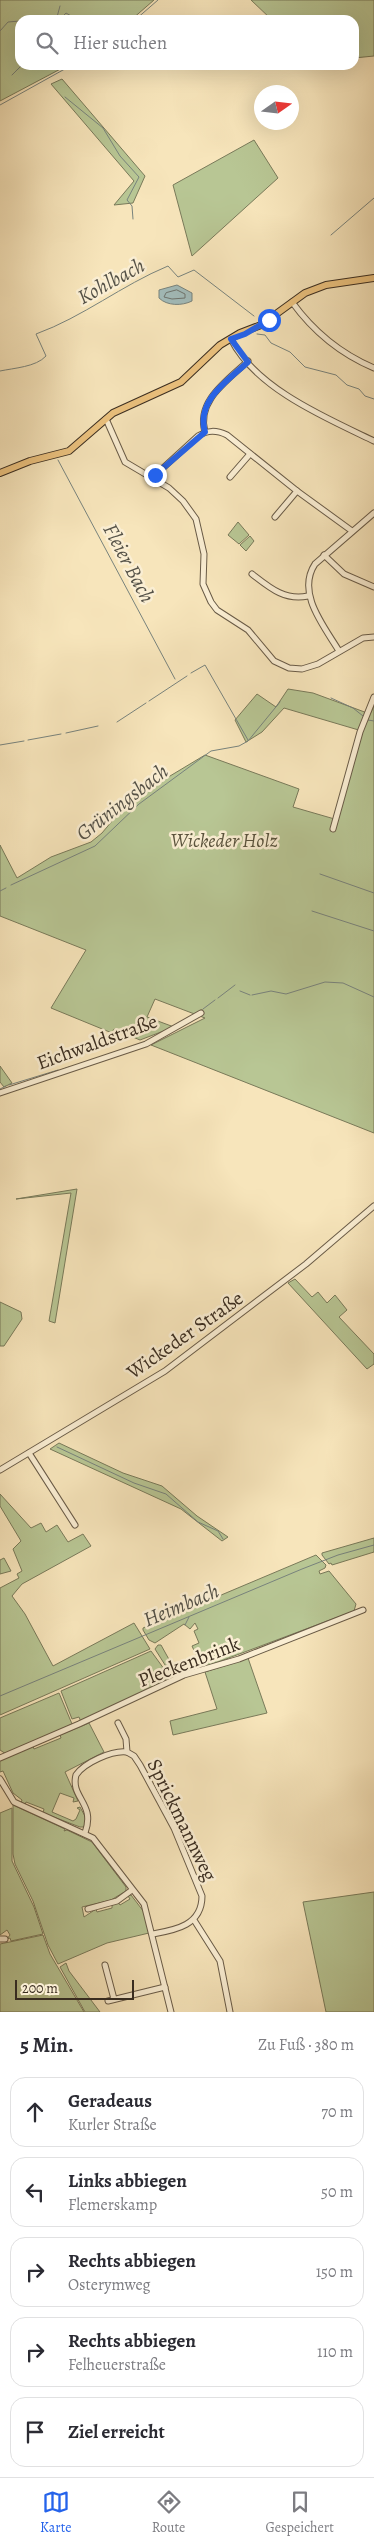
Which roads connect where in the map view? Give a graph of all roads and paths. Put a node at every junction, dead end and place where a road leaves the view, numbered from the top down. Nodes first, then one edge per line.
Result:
1 (374, 278) edge
2 (292, 302) junction
3 (234, 338) junction
4 (248, 362) junction
5 (374, 368) edge
6 (108, 418) junction
7 (205, 432) junction
8 (374, 441) edge
9 (250, 454) junction
10 (0, 473) edge
11 (230, 477) dead end
12 (152, 478) junction
13 (297, 491) junction
14 (374, 513) edge
15 (275, 517) dead end
16 (352, 531) junction
17 (324, 555) junction
18 (252, 574) dead end
19 (374, 587) edge
20 (308, 596) junction
21 (374, 637) edge
22 (339, 651) junction
23 (374, 697) edge
24 (334, 829) dead end
25 (201, 1013) dead end
26 (0, 1093) edge
27 (374, 1206) edge
28 (29, 1452) junction
29 (0, 1470) edge
30 (75, 1525) dead end
31 (363, 1610) dead end
32 (118, 1724) dead end
33 (126, 1752) junction
34 (0, 1758) edge
35 (0, 1779) edge
36 (85, 1833) junction
37 (132, 1890) junction
38 (88, 1909) dead end
39 (194, 1920) junction
40 (153, 1934) junction
41 (105, 1965) dead end
42 (165, 1987) junction
43 (171, 2012) edge
44 (230, 2012) edge

1 - 2 main road
2 - 3 main road
2 - 5 street
3 - 4 street
3 - 6 main road
4 - 7 street
4 - 8 street
6 - 10 main road
6 - 12 street
7 - 9 street
7 - 12 street
9 - 11 street
9 - 13 street
12 - 22 street
13 - 15 street
13 - 16 street
14 - 16 street
16 - 17 street
17 - 19 street
17 - 20 street
18 - 20 street
20 - 22 street
21 - 22 street
23 - 24 street
25 - 26 street, Eichwaldstraße
27 - 28 street, Wickeder Straße
28 - 29 street, Wickeder Straße
28 - 30 street
31 - 34 street, Pleckenbrink
32 - 33 street, Sprickmannweg
33 - 36 street, Sprickmannweg
33 - 39 street, Sprickmannweg
35 - 36 street
36 - 37 street
37 - 38 street
37 - 40 street
39 - 40 street
39 - 44 street
40 - 42 street
41 - 42 street
42 - 43 street

